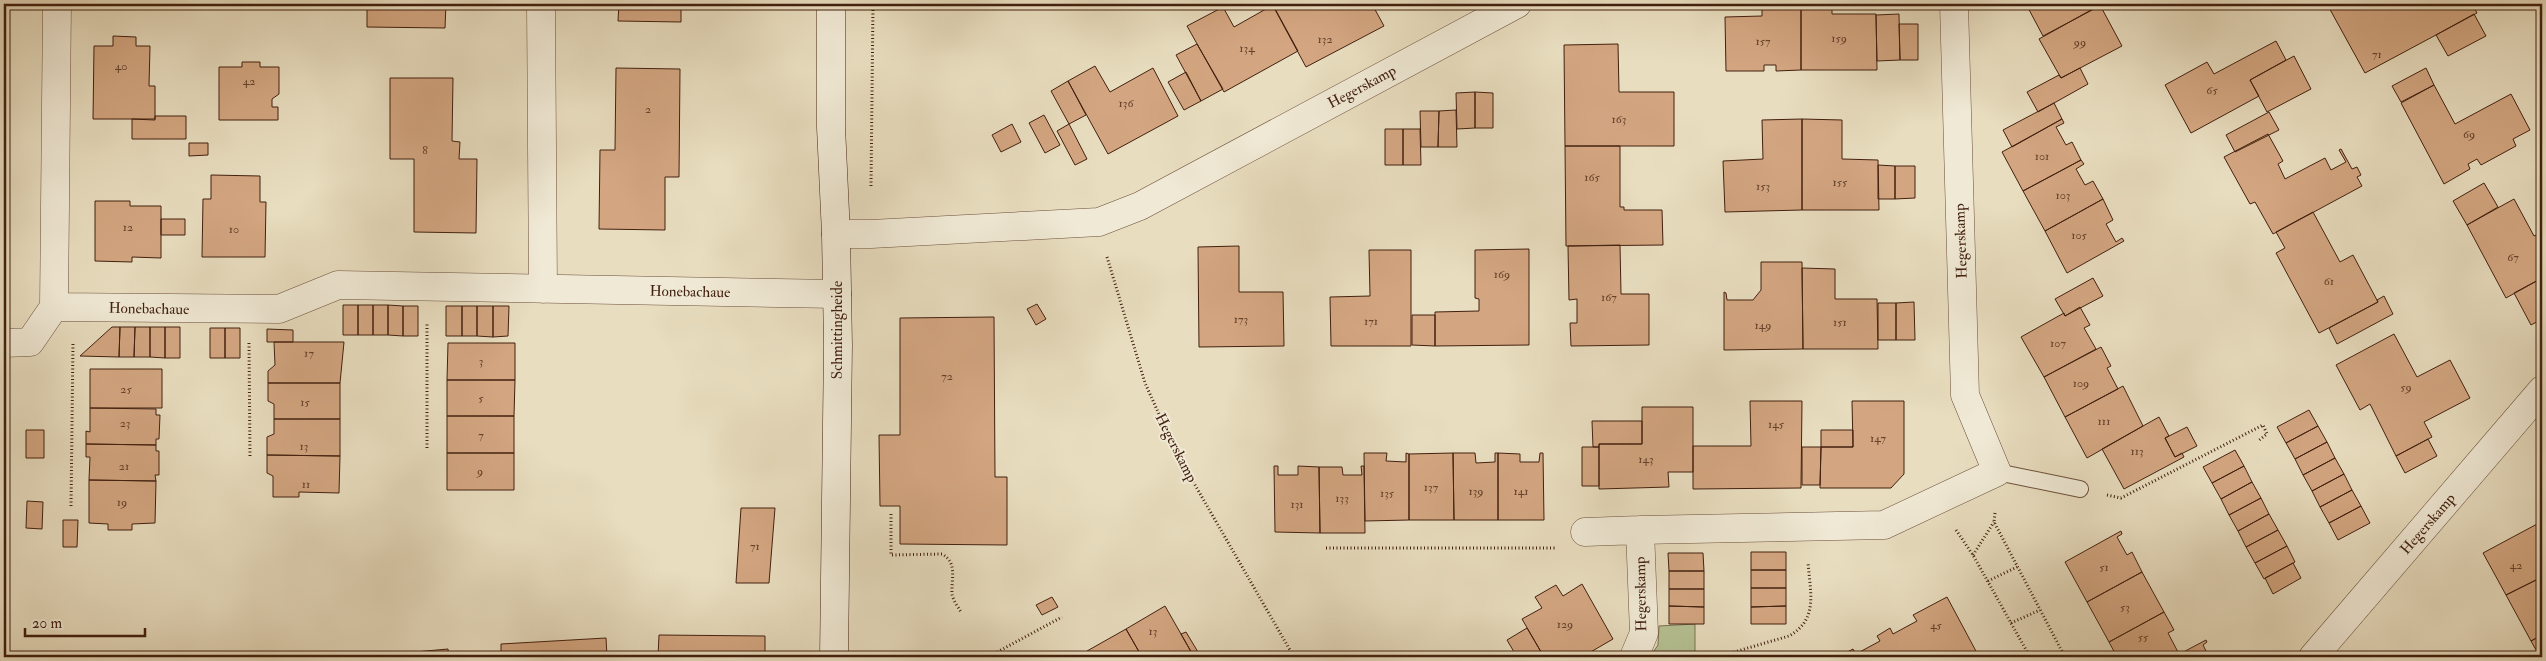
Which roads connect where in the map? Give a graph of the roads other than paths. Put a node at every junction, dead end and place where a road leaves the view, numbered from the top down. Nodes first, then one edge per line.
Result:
1 (57, 4) edge
2 (541, 4) edge
3 (830, 4) edge
4 (1517, 4) edge
5 (1954, 4) edge
6 (836, 234) junction
7 (544, 289) junction
8 (837, 294) junction
9 (64, 307) junction
10 (4, 343) edge
11 (2542, 390) edge
12 (1997, 472) junction
13 (2080, 490) road end
14 (1640, 530) junction
15 (1585, 532) road end
16 (834, 657) edge
17 (1634, 657) edge
18 (2313, 657) edge

1 - 9 street
2 - 7 street
3 - 6 street, Schmittingheide
4 - 6 street, Hegerskamp
5 - 12 street, Hegerskamp
6 - 8 street, Schmittingheide
7 - 8 street, Honebachaue
7 - 9 street, Honebachaue
8 - 16 street, Schmittingheide
9 - 10 street
11 - 18 street, Hegerskamp
12 - 13 lane
12 - 14 street
14 - 15 street
14 - 17 street, Hegerskamp

